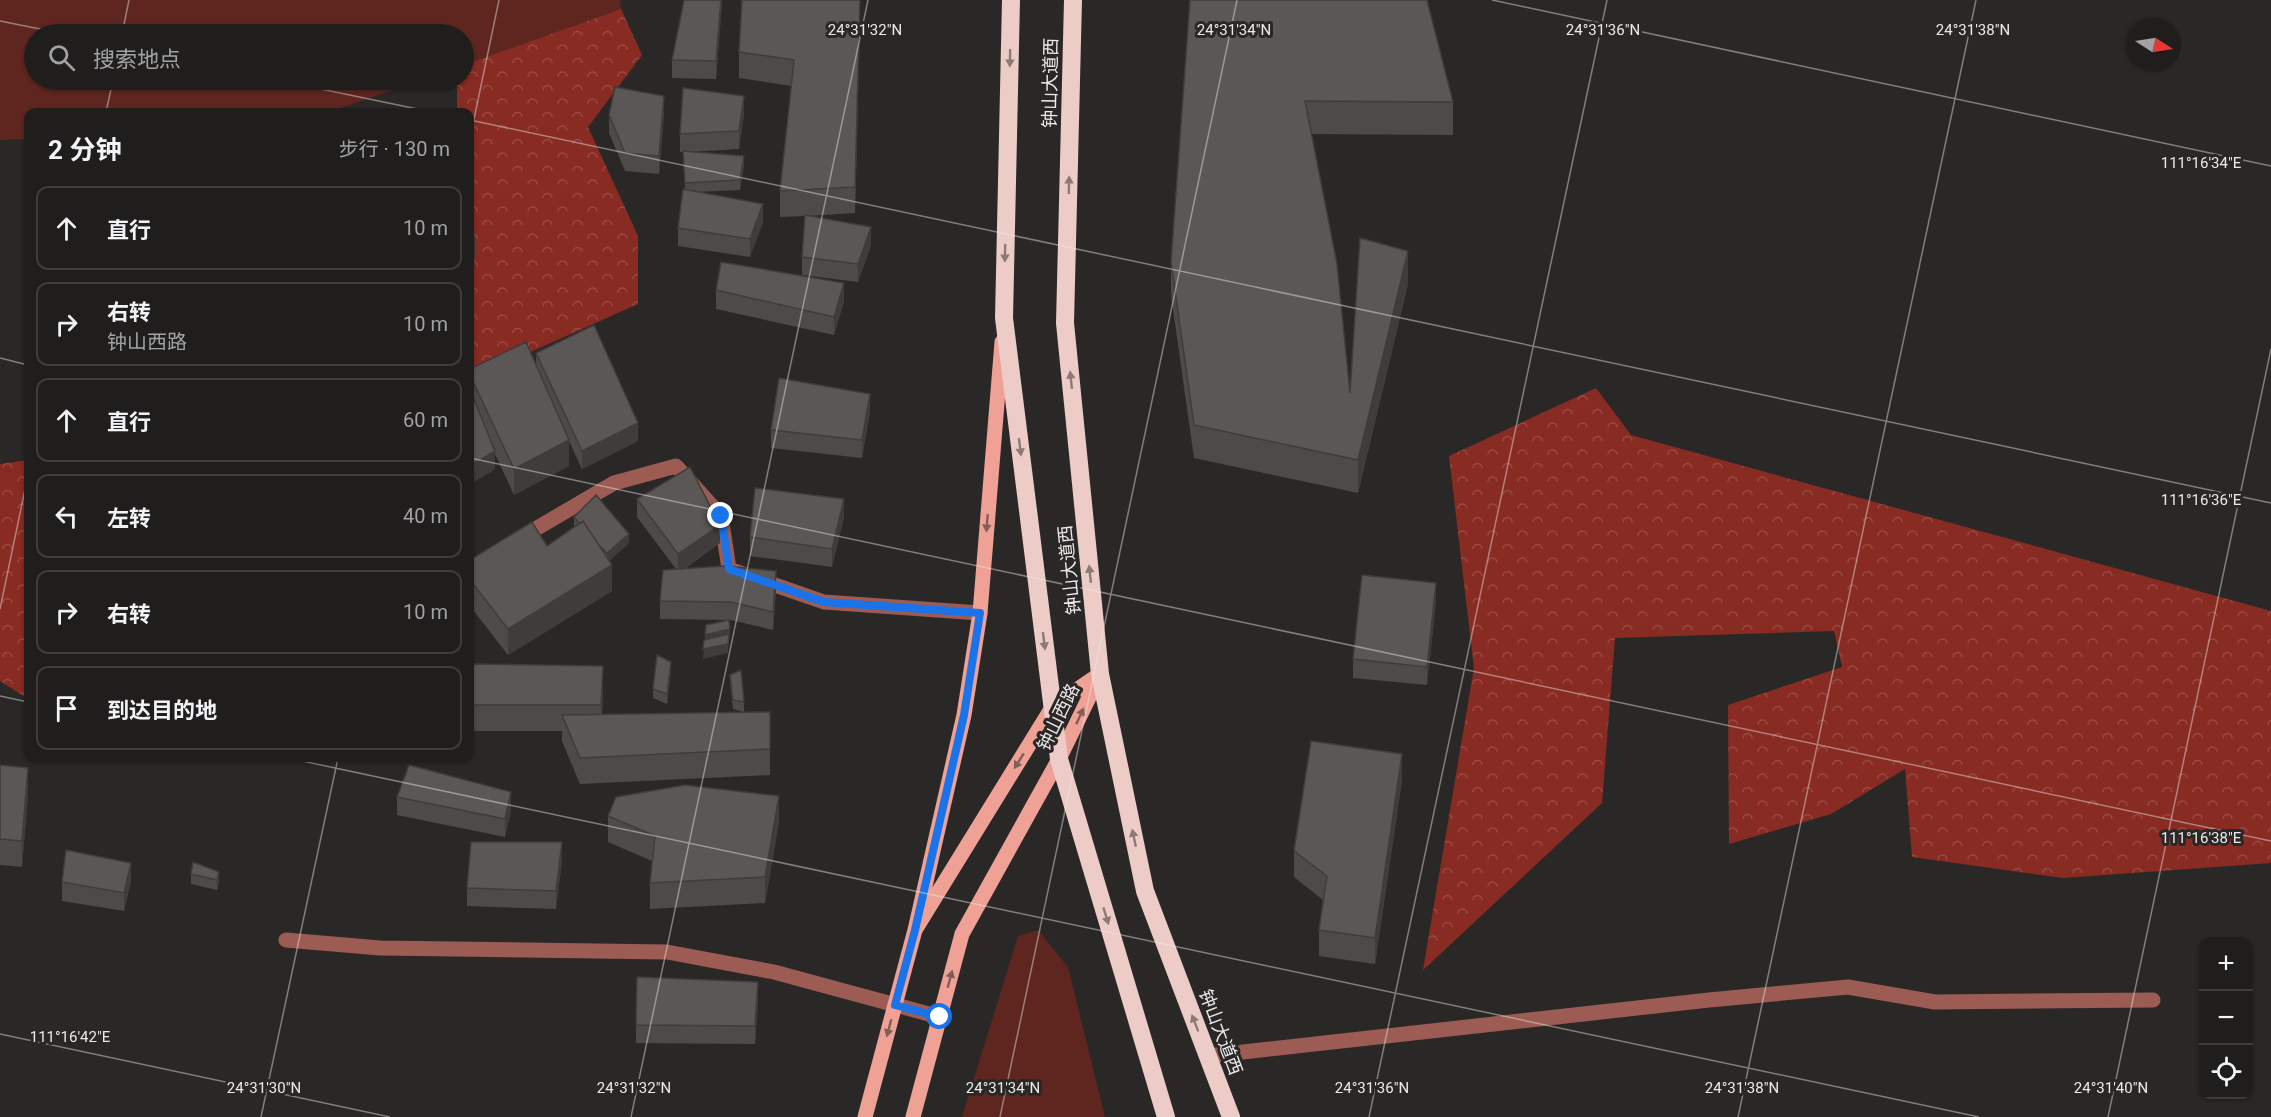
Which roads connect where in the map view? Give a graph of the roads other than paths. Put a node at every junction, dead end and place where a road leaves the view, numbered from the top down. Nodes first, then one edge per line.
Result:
1 (1011, 0) edge
2 (1072, 0) edge
3 (1004, 318) junction
4 (516, 540) edge
5 (980, 613) junction
6 (1100, 674) junction
7 (1053, 706) junction
8 (1059, 759) junction
9 (915, 930) junction
10 (286, 940) dead end
11 (2153, 1000) dead end
12 (895, 1005) junction
13 (940, 1017) junction
14 (1208, 1056) junction
15 (865, 1117) edge
16 (913, 1117) edge
17 (1166, 1117) edge
18 (1231, 1117) edge

1 -> 3 highway, 钟山大道西
6 -> 2 highway, 钟山大道西
3 -> 5 main road
3 -> 7 highway, 钟山大道西
4 - 5 street
5 - 9 main road
6 - 7 main road, 钟山西路
8 -> 6 main road, 钟山西路
14 -> 6 highway, 钟山大道西
7 - 8 highway, 钟山大道西
7 -> 9 main road, 钟山西路
13 -> 8 main road, 钟山西路
8 -> 17 highway, 钟山大道西
9 - 12 main road, 钟山西路
10 - 12 street
11 - 14 street
12 - 13 street
12 -> 15 main road, 钟山西路
13 - 16 main road, 钟山西路
14 - 18 highway, 钟山大道西

